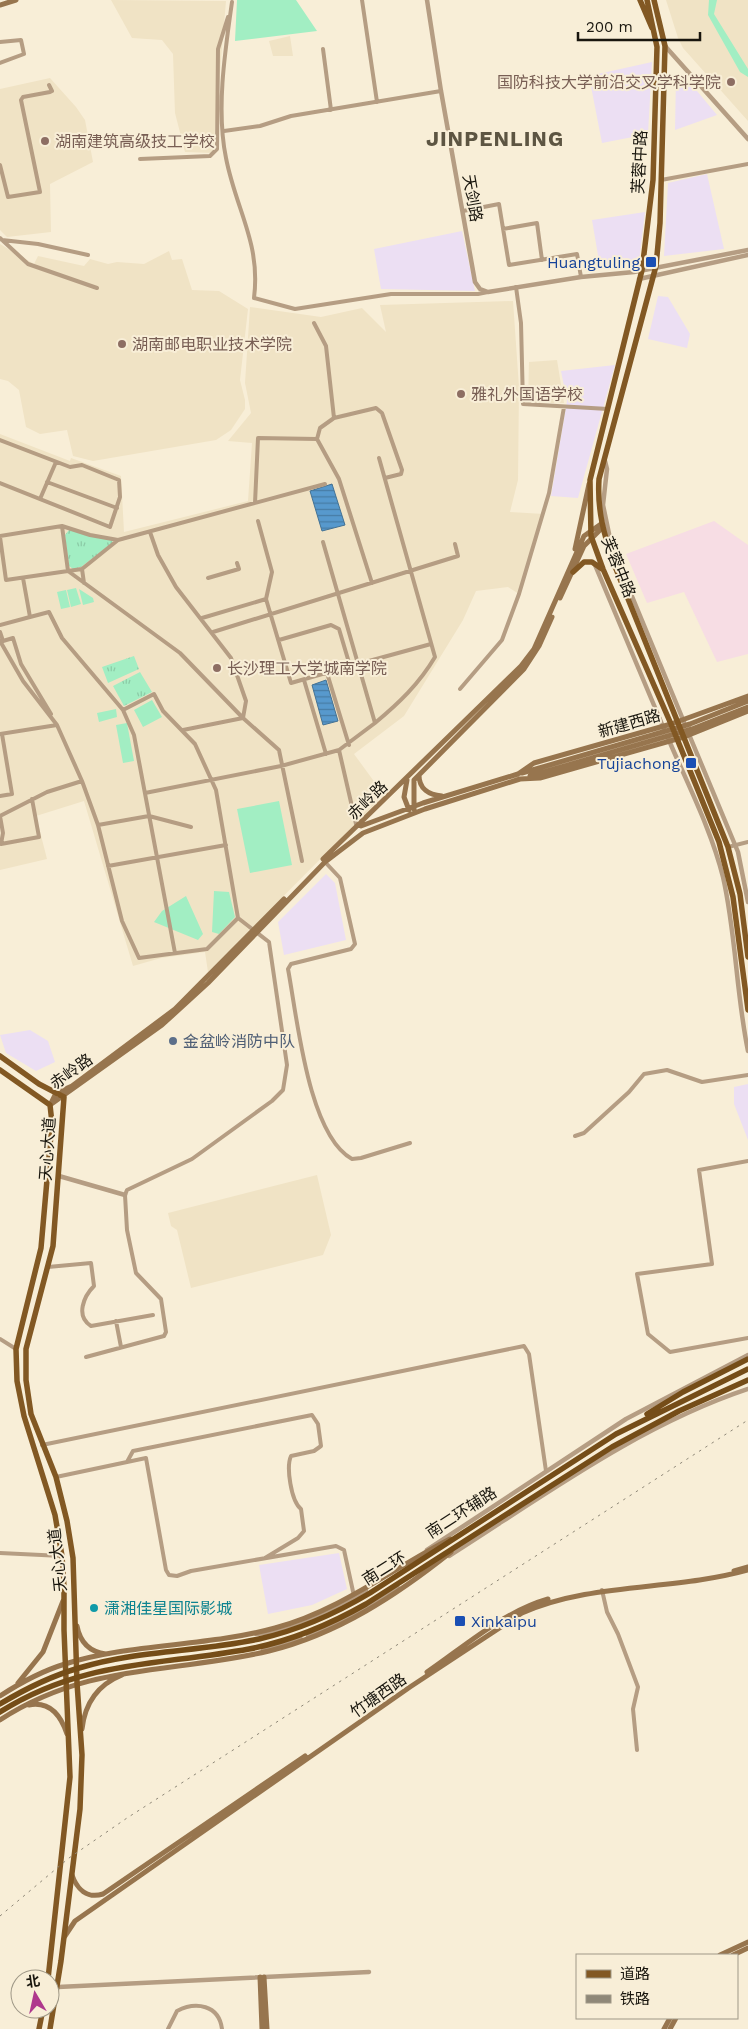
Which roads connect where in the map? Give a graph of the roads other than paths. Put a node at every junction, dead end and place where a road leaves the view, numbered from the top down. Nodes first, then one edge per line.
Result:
1 (16, 0) edge
2 (362, 0) edge
3 (428, 0) edge
4 (640, 0) edge
5 (647, 0) edge
6 (654, 0) edge
7 (232, 1) edge
8 (0, 5) edge
9 (655, 32) junction
10 (0, 42) edge
11 (665, 46) junction
12 (322, 49) dead end
13 (0, 63) edge
14 (49, 85) dead end
15 (441, 91) junction
16 (377, 102) junction
17 (331, 110) junction
18 (224, 131) junction
19 (748, 138) edge
20 (140, 159) dead end
21 (748, 164) edge
22 (0, 165) edge
23 (661, 180) junction
24 (462, 211) junction
25 (503, 229) junction
26 (1, 239) edge
27 (748, 250) edge
28 (88, 255) dead end
29 (748, 255) edge
30 (542, 260) junction
31 (656, 266) junction
32 (642, 270) junction
33 (581, 277) junction
34 (653, 277) junction
35 (639, 279) junction
36 (516, 287) junction
37 (97, 288) dead end
38 (488, 292) junction
39 (314, 322) dead end
40 (564, 407) junction
41 (609, 410) junction
42 (334, 418) junction
43 (317, 439) junction
44 (0, 440) edge
45 (379, 458) dead end
46 (604, 459) junction
47 (56, 462) junction
48 (385, 478) junction
49 (590, 480) junction
50 (48, 482) junction
51 (0, 483) edge
52 (325, 484) dead end
53 (40, 499) junction
54 (255, 503) junction
55 (117, 508) junction
56 (258, 521) dead end
57 (62, 526) junction
58 (601, 526) junction
59 (150, 532) junction
60 (591, 533) junction
61 (0, 537) edge
62 (118, 540) junction
63 (323, 542) dead end
64 (454, 544) dead end
65 (574, 557) junction
66 (238, 563) dead end
67 (595, 564) junction
68 (82, 569) junction
69 (603, 569) junction
70 (68, 571) junction
71 (410, 571) junction
72 (573, 572) junction
73 (23, 578) junction
74 (208, 578) dead end
75 (372, 583) junction
76 (84, 584) junction
77 (337, 594) junction
78 (266, 599) junction
79 (271, 614) junction
80 (30, 617) junction
81 (202, 618) junction
82 (0, 625) edge
83 (0, 632) edge
84 (213, 632) junction
85 (278, 640) junction
86 (0, 641) edge
87 (431, 644) junction
88 (358, 664) junction
89 (327, 673) junction
90 (304, 680) junction
91 (460, 690) dead end
92 (748, 696) edge
93 (748, 701) edge
94 (748, 707) edge
95 (123, 710) junction
96 (748, 711) edge
97 (243, 718) junction
98 (681, 721) junction
99 (375, 723) junction
100 (672, 724) junction
101 (57, 725) junction
102 (663, 726) junction
103 (182, 730) junction
104 (1, 734) edge
105 (687, 736) junction
106 (677, 739) junction
107 (669, 741) junction
108 (348, 745) junction
109 (339, 750) junction
110 (326, 754) junction
111 (281, 766) junction
112 (419, 774) junction
113 (519, 777) junction
114 (407, 779) junction
115 (211, 780) junction
116 (82, 781) junction
117 (145, 793) junction
118 (0, 796) edge
119 (448, 796) junction
120 (32, 799) junction
121 (414, 807) junction
122 (408, 809) junction
123 (414, 813) junction
124 (0, 816) edge
125 (149, 816) junction
126 (98, 825) junction
127 (357, 825) junction
128 (190, 827) dead end
129 (748, 842) edge
130 (226, 845) junction
131 (735, 845) junction
132 (728, 847) junction
133 (157, 858) junction
134 (302, 861) dead end
135 (325, 862) junction
136 (108, 866) junction
137 (748, 902) edge
138 (238, 918) junction
139 (255, 933) junction
140 (175, 953) junction
141 (748, 957) edge
142 (748, 1010) edge
143 (748, 1051) edge
144 (0, 1056) edge
145 (0, 1070) edge
146 (748, 1075) edge
147 (56, 1093) junction
148 (64, 1097) junction
149 (50, 1105) junction
150 (575, 1136) dead end
151 (410, 1143) dead end
152 (748, 1161) edge
153 (59, 1176) junction
154 (125, 1195) junction
155 (48, 1267) junction
156 (153, 1315) dead end
157 (116, 1322) junction
158 (748, 1338) edge
159 (0, 1339) edge
160 (122, 1347) junction
161 (16, 1349) junction
162 (748, 1354) edge
163 (86, 1356) dead end
164 (748, 1359) edge
165 (748, 1369) edge
166 (748, 1380) edge
167 (748, 1385) edge
168 (748, 1389) edge
169 (708, 1398) junction
170 (616, 1434) junction
171 (42, 1445) junction
172 (127, 1462) junction
173 (546, 1471) junction
174 (56, 1477) junction
175 (471, 1528) junction
176 (473, 1535) junction
177 (0, 1553) edge
178 (62, 1556) junction
179 (263, 1559) junction
180 (748, 1566) edge
181 (748, 1570) edge
182 (603, 1592) junction
183 (64, 1596) junction
184 (355, 1597) junction
185 (75, 1618) junction
186 (247, 1635) junction
187 (109, 1655) junction
188 (252, 1655) junction
189 (76, 1661) junction
190 (65, 1664) junction
191 (132, 1671) junction
192 (77, 1683) junction
193 (15, 1686) junction
194 (66, 1687) junction
195 (0, 1696) edge
196 (0, 1704) edge
197 (21, 1707) junction
198 (0, 1712) edge
199 (0, 1720) edge
200 (80, 1742) junction
201 (69, 1743) junction
202 (637, 1750) dead end
203 (72, 1874) junction
204 (65, 1936) junction
205 (748, 1942) edge
206 (748, 1948) edge
207 (722, 1954) edge
208 (735, 1954) edge
209 (49, 1969) edge
210 (60, 1972) edge
211 (369, 1972) dead end
212 (262, 1977) junction
213 (60, 1987) edge
214 (168, 2029) edge
215 (222, 2029) edge
216 (262, 2029) edge
217 (267, 2029) edge

1 - 8 main road
2 - 16 street
3 - 15 street, 天剑路
4 - 9 main road
5 - 9 main road, 芙蓉中路
6 - 11 main road, 芙蓉中路
7 - 18 street
7 - 20 street
9 - 32 main road, 芙蓉中路
10 - 13 street
11 - 19 street
11 - 23 main road, 芙蓉中路
12 - 17 street
14 - 22 street
15 - 16 street
15 - 24 street, 天剑路
16 - 17 street
17 - 18 street
18 - 38 street
21 - 23 street
23 - 31 main road, 芙蓉中路
24 - 25 street
24 - 38 street, 天剑路
25 - 30 street
25 - 30 street
26 - 28 street
26 - 37 street
27 - 31 street
29 - 34 street
30 - 33 street
31 - 32 street
31 - 34 main road, 芙蓉中路
32 - 33 street
32 - 35 main road, 芙蓉中路
33 - 36 street
34 - 35 street
34 - 46 main road, 芙蓉中路
35 - 41 main road, 芙蓉中路
36 - 38 street
36 - 40 street
39 - 42 street
40 - 41 street
40 - 91 street
41 - 49 main road, 芙蓉中路
42 - 43 street
42 - 48 street
43 - 54 street
43 - 75 street
44 - 47 street
45 - 48 street
46 - 58 main road, 芙蓉中路
46 - 98 street
47 - 50 street
47 - 55 street
48 - 71 street
49 - 60 main road, 芙蓉中路
49 - 65 main road, 赤岭路
50 - 53 street
50 - 55 street
51 - 53 street
52 - 54 street
53 - 55 street
54 - 59 street
56 - 78 street
57 - 61 street
57 - 62 street
57 - 70 street
58 - 60 main road, 赤岭路
58 - 98 main road, 芙蓉中路
59 - 62 street
59 - 81 street
60 - 65 main road, 赤岭路
60 - 69 main road, 芙蓉中路
60 - 72 main road, 赤岭路
61 - 73 street
62 - 68 street
63 - 77 street
64 - 71 street
65 - 114 main road, 赤岭路
66 - 74 street
67 - 69 main road
67 - 72 main road
67 - 102 street
68 - 70 street
68 - 76 street
69 - 100 main road, 芙蓉中路
70 - 73 street
70 - 76 street
71 - 75 street
71 - 87 street
72 - 112 main road, 赤岭路
73 - 80 street
75 - 77 street
76 - 97 street
77 - 79 street
77 - 88 street
78 - 79 street
78 - 81 street
79 - 84 street
79 - 85 street
80 - 82 street
80 - 95 street
81 - 84 street
83 - 101 street
84 - 97 street
85 - 89 street
85 - 90 street
86 - 101 street
87 - 88 street
87 - 99 street
88 - 99 street
89 - 90 street
89 - 108 street
90 - 110 street
92 - 98 main road, 新建西路
93 - 113 main road, 新建西路
94 - 113 main road, 新建西路
95 - 103 street
95 - 117 street
96 - 105 main road, 新建西路
97 - 103 street
97 - 111 street
98 - 100 main road, 新建西路
98 - 105 main road, 芙蓉中路
99 - 108 street
100 - 102 main road, 新建西路
100 - 106 main road, 芙蓉中路
101 - 104 street
101 - 116 street
102 - 107 street
102 - 113 main road, 新建西路
103 - 115 street
104 - 118 street
105 - 106 main road, 新建西路
105 - 131 street
105 - 132 main road, 芙蓉中路
106 - 107 main road, 新建西路
106 - 142 main road, 芙蓉中路
107 - 113 main road, 新建西路
107 - 143 street
108 - 109 street
109 - 110 street
109 - 127 street
110 - 111 street
111 - 115 street
111 - 134 street
112 - 119 main road
112 - 121 main road, 赤岭路
113 - 119 main road, 新建西路
113 - 123 main road, 新建西路
114 - 122 main road, 赤岭路
114 - 127 main road, 赤岭路
115 - 117 street
115 - 130 street
116 - 120 street
116 - 126 street
117 - 125 street
119 - 121 main road, 新建西路
120 - 124 street
120 - 124 street
121 - 122 main road, 新建西路
121 - 123 main road, 赤岭路
122 - 123 main road
122 - 127 main road, 新建西路
123 - 135 main road, 赤岭路
125 - 126 street
125 - 128 street
125 - 133 street
126 - 136 street
127 - 139 main road, 赤岭路
129 - 131 street
130 - 133 street
130 - 138 street
131 - 132 street
131 - 137 street
132 - 141 main road, 芙蓉中路
133 - 136 street
133 - 140 street
135 - 139 main road, 赤岭路
135 - 151 street
136 - 140 street
138 - 139 street
138 - 140 street
139 - 147 main road, 赤岭路
139 - 148 main road, 赤岭路
139 - 154 street
144 - 147 main road
145 - 149 main road
146 - 150 street
147 - 148 main road
147 - 149 main road, 赤岭路
148 - 149 main road, 赤岭路
148 - 153 main road, 天心大道
149 - 161 main road, 天心大道
152 - 158 street
153 - 154 street
153 - 155 main road, 天心大道
154 - 160 street
155 - 157 street
155 - 171 main road, 天心大道
156 - 157 street
157 - 160 street
159 - 161 street
160 - 163 street
161 - 178 main road, 天心大道
162 - 173 street, 南二环辅路
164 - 170 highway
165 - 170 highway, 南二环
166 - 169 highway, 南二环
167 - 169 highway
168 - 188 street, 南二环辅路
169 - 176 highway, 南二环
170 - 175 highway, 南二环
171 - 173 street
171 - 174 main road, 天心大道
172 - 174 street
172 - 179 street
172 - 179 street
173 - 184 street, 南二环辅路
174 - 185 main road, 天心大道
175 - 186 main road
175 - 196 highway, 南二环
176 - 188 main road
176 - 198 highway, 南二环
177 - 178 street
178 - 183 main road, 天心大道
179 - 184 street
180 - 182 main road, 竹塘西路
181 - 182 main road, 竹塘西路
182 - 202 street
182 - 203 main road, 竹塘西路
182 - 204 main road, 竹塘西路
183 - 190 main road, 天心大道
183 - 193 main road
184 - 186 street, 南二环辅路
185 - 187 main road
185 - 189 main road, 天心大道
186 - 187 main road, 南二环辅路
187 - 189 main road, 南二环辅路
188 - 191 main road, 南二环辅路
189 - 190 main road, 南二环辅路
189 - 192 main road, 天心大道
190 - 193 main road, 南二环辅路
190 - 194 main road, 天心大道
191 - 192 main road, 南二环辅路
191 - 200 main road
192 - 194 main road, 南二环辅路
192 - 200 main road, 天心大道
193 - 195 main road, 南二环辅路
194 - 197 main road, 南二环辅路
194 - 201 main road, 天心大道
197 - 199 main road, 南二环辅路
197 - 201 main road
200 - 203 main road, 天心大道
201 - 209 main road, 天心大道
203 - 204 main road, 天心大道
204 - 210 main road, 天心大道
205 - 207 main road
206 - 208 main road
211 - 212 street
212 - 213 street
212 - 216 main road
212 - 217 main road
214 - 215 street

